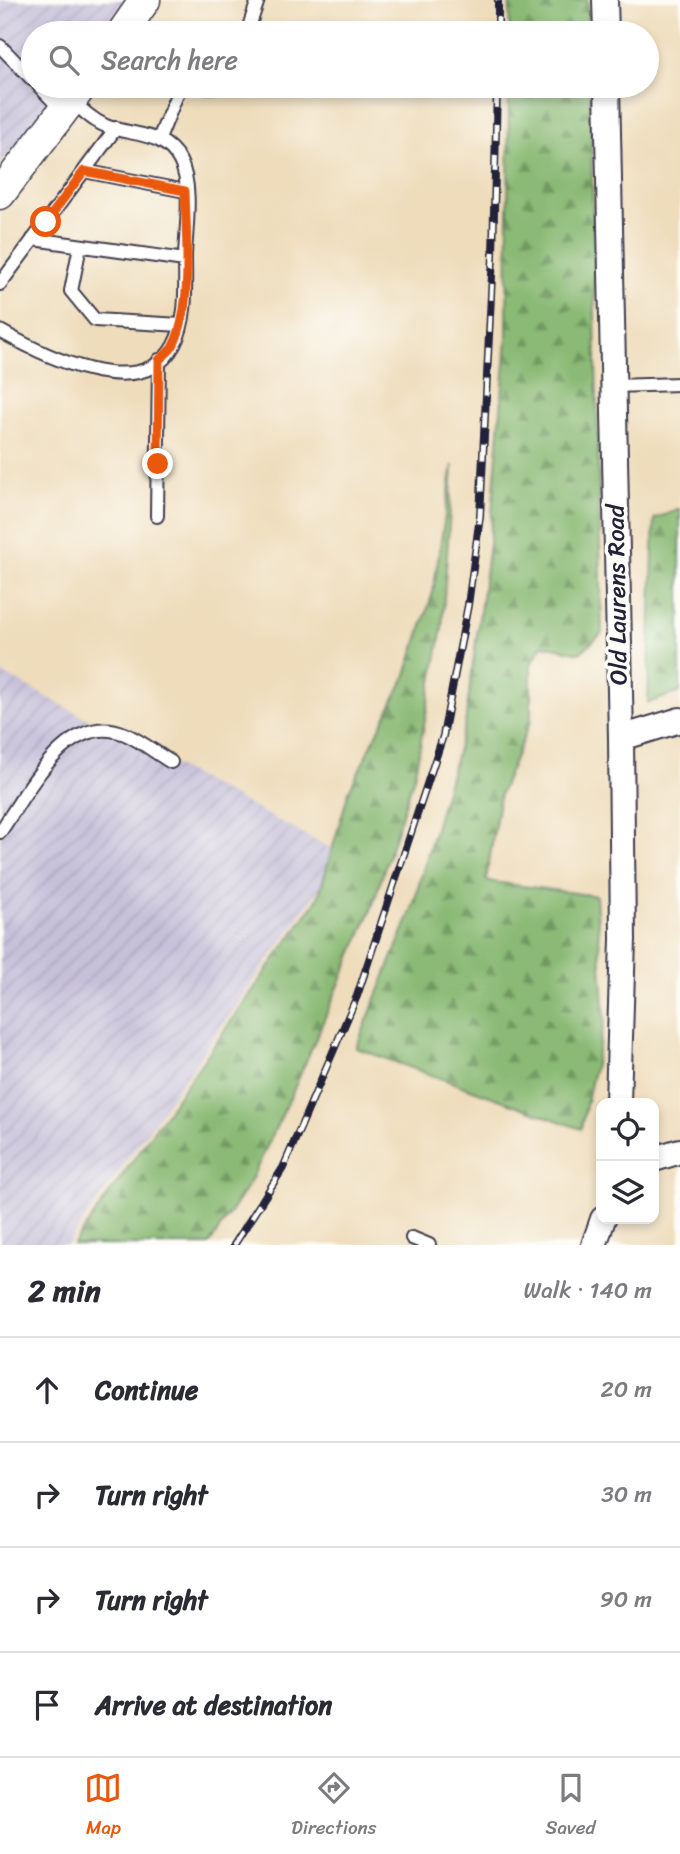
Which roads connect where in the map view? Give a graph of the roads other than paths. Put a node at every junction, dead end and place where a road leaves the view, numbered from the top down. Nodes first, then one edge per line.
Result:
1 (145, 0) edge
2 (258, 0) edge
3 (605, 0) edge
4 (130, 21) edge
5 (251, 21) edge
6 (606, 21) edge
7 (0, 46) edge
8 (21, 68) edge
9 (176, 98) edge
10 (607, 98) edge
11 (72, 99) edge
12 (116, 128) junction
13 (159, 139) junction
14 (84, 171) junction
15 (185, 191) junction
16 (0, 194) edge
17 (33, 240) junction
18 (80, 246) junction
19 (185, 260) junction
20 (0, 284) edge
21 (181, 325) junction
22 (0, 331) edge
23 (159, 360) junction
24 (680, 384) edge
25 (613, 386) junction
26 (157, 516) dead end
27 (680, 720) edge
28 (621, 738) junction
29 (171, 762) dead end
30 (0, 832) edge
31 (618, 1098) edge
32 (680, 1151) edge
33 (659, 1157) edge
34 (601, 1224) edge
35 (412, 1238) dead end
36 (429, 1245) edge
37 (594, 1245) edge

1 - 4 street
2 - 5 lane
3 - 6 street
7 - 8 lane
9 - 13 lane
10 - 25 street, Old Laurens Road
11 - 12 lane
11 - 16 street
12 - 13 lane
12 - 14 lane
13 - 15 lane
14 - 15 lane
14 - 17 lane
15 - 19 lane
17 - 18 lane
17 - 20 lane
18 - 19 lane
18 - 21 lane
19 - 21 lane
21 - 23 lane
22 - 23 lane
23 - 26 lane
24 - 25 lane
25 - 28 street, Old Laurens Road
27 - 28 street
28 - 31 street, Old Laurens Road
29 - 30 lane
32 - 33 street
34 - 37 street
35 - 36 lane

